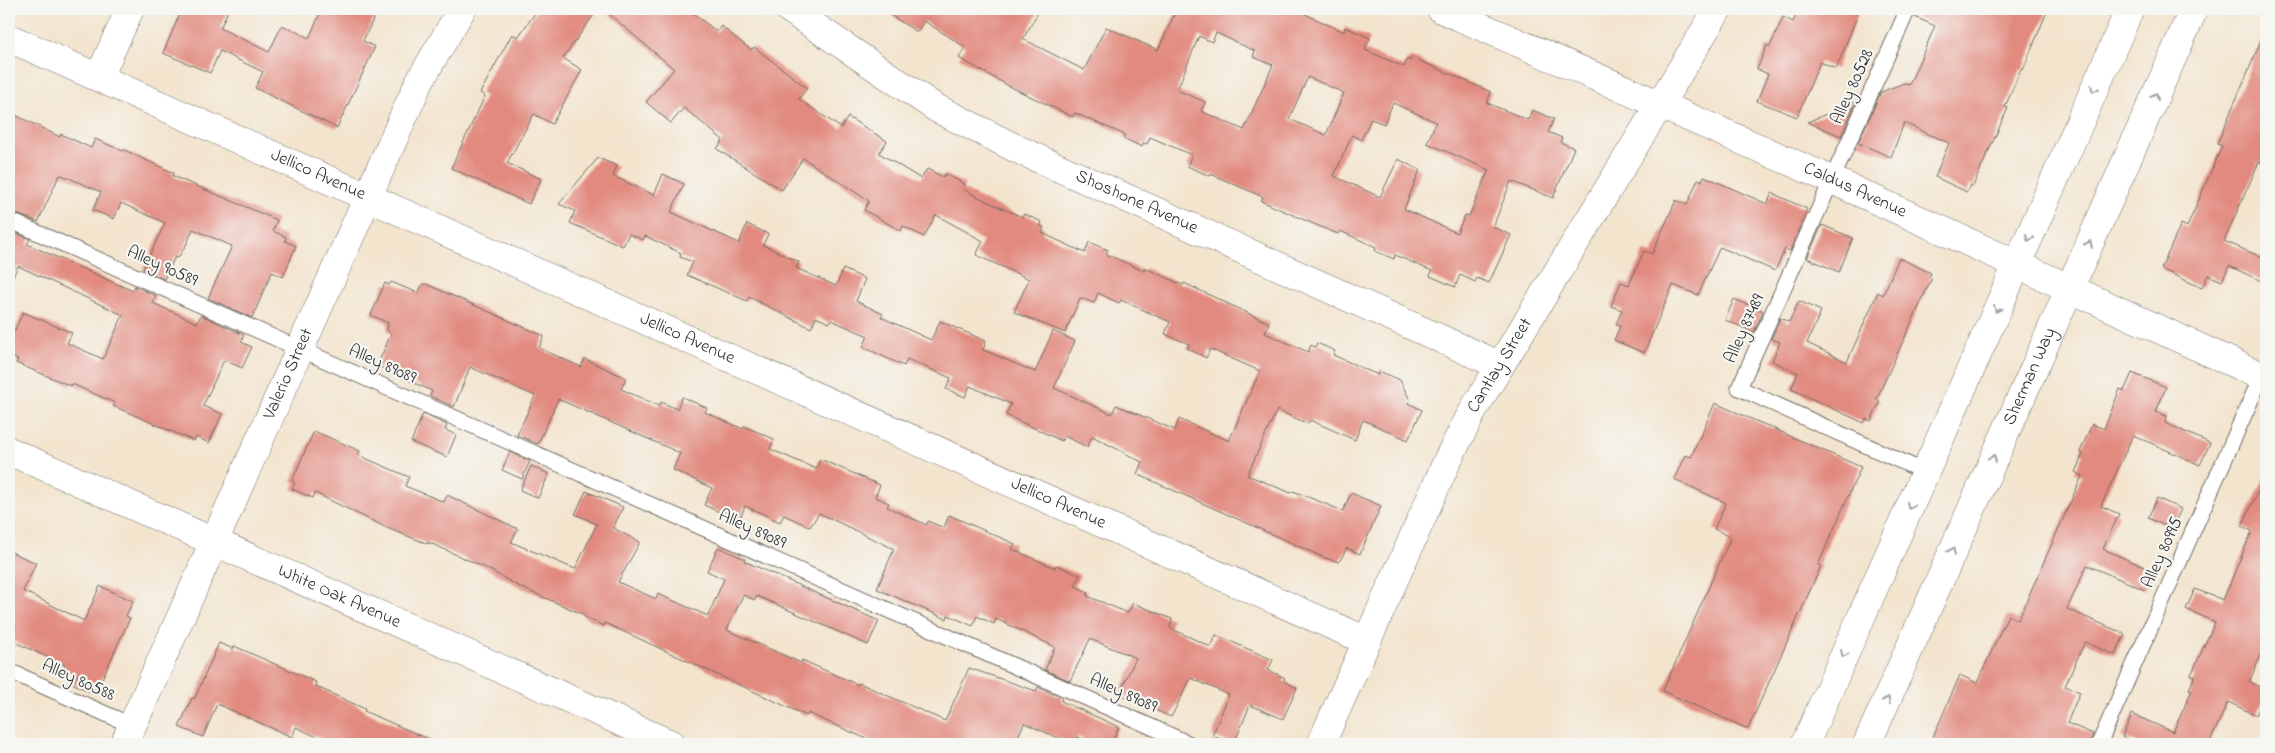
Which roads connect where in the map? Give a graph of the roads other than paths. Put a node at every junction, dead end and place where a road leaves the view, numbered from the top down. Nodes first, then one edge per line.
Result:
1 (130, 9) edge
2 (462, 9) edge
3 (789, 9) edge
4 (1441, 9) edge
5 (1718, 9) edge
6 (1908, 9) edge
7 (2130, 9) edge
8 (2194, 9) edge
9 (9, 38) edge
10 (100, 77) junction
11 (1660, 104) junction
12 (1832, 180) junction
13 (368, 198) junction
14 (9, 220) edge
15 (2017, 265) junction
16 (2070, 289) junction
17 (300, 349) junction
18 (1499, 365) junction
19 (2265, 373) edge
20 (9, 451) edge
21 (1925, 472) junction
22 (215, 543) junction
23 (1367, 641) junction
24 (9, 671) edge
25 (129, 735) edge
26 (671, 744) edge
27 (1190, 744) edge
28 (1321, 744) edge
29 (1805, 744) edge
30 (1867, 744) edge
31 (2099, 744) edge

1 - 10 street
2 - 13 street, Valerio Street
3 - 18 street, Shoshone Avenue
4 - 11 street, Caldus Avenue
5 - 11 street, Cantlay Street
6 - 12 lane, Alley 80528
7 -> 15 street
16 -> 8 street, Sherman Way
9 - 10 street, Jellico Avenue
10 - 13 street, Jellico Avenue
11 - 12 street, Caldus Avenue
11 - 18 street, Cantlay Street
12 - 15 street, Caldus Avenue
12 - 21 lane, Alley 87489
13 - 17 street, Valerio Street
13 - 23 street, Jellico Avenue
14 - 17 lane, Alley 90589
15 - 16 street, Caldus Avenue
15 -> 21 street
16 - 19 street, Caldus Avenue
30 -> 16 street, Sherman Way
17 - 22 street, Valerio Street
17 - 27 lane, Alley 89089
18 - 23 street, Cantlay Street
19 - 31 lane, Alley 80995
20 - 22 street, White Oak Avenue
21 -> 29 street
22 - 25 street, Valerio Street
22 - 26 street, White Oak Avenue
23 - 28 street, Cantlay Street
24 - 25 lane, Alley 80588

